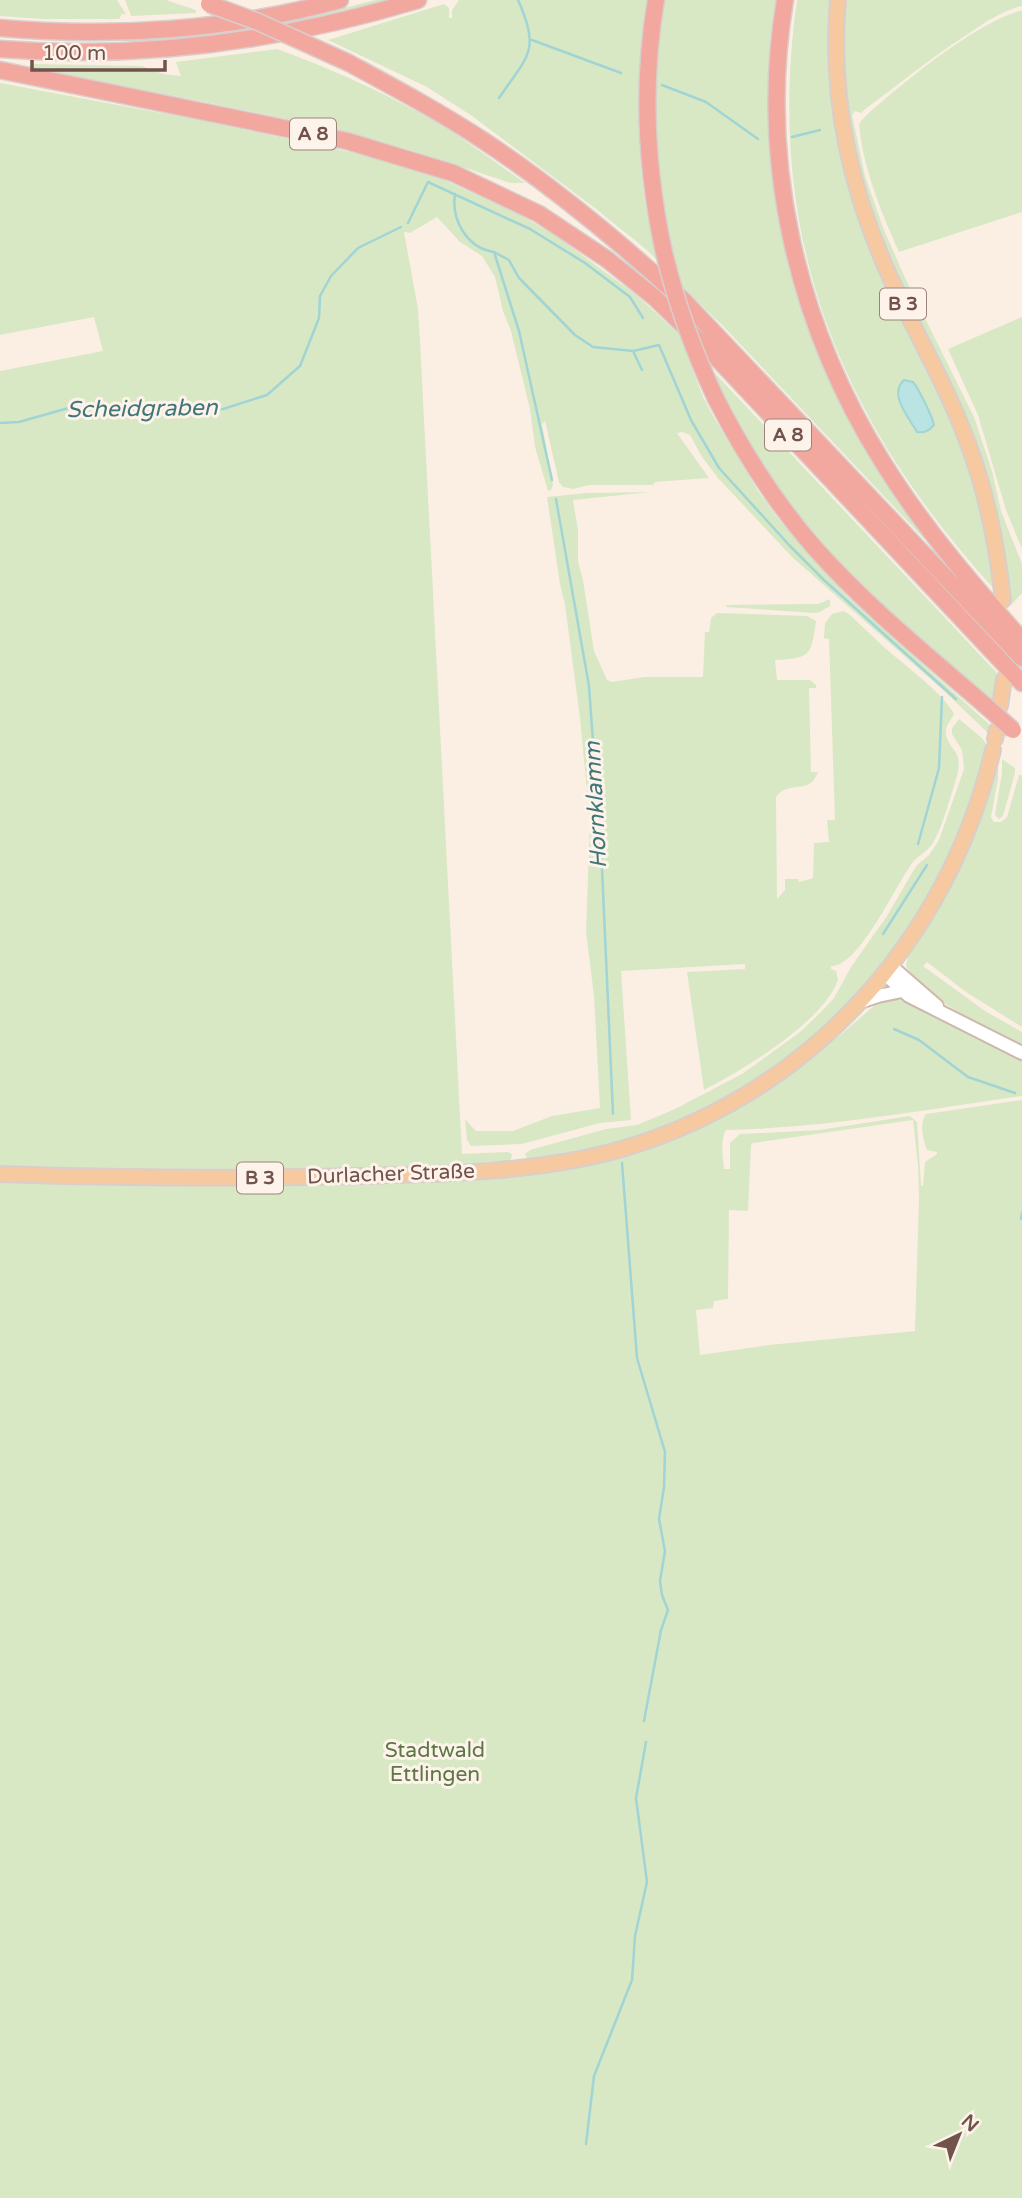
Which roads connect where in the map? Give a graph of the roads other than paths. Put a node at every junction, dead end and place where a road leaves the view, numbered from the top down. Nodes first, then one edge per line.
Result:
1 (340, 0) edge
2 (418, 0) edge
3 (656, 0) edge
4 (785, 0) edge
5 (838, 0) edge
6 (202, 2) edge
7 (0, 28) edge
8 (0, 49) edge
9 (0, 70) edge
10 (1003, 600) dead end
11 (1022, 640) edge
12 (1022, 657) edge
13 (1003, 680) dead end
14 (1022, 683) edge
15 (993, 706) junction
16 (1004, 737) edge
17 (888, 970) junction
18 (902, 991) junction
19 (860, 1002) junction
20 (942, 1011) junction
21 (1022, 1053) edge
22 (0, 1174) edge

1 - 7 highway
2 - 8 highway
3 - 15 highway, A 8, bridge
4 - 11 highway
5 - 10 main road, B 3
6 - 12 highway, A 8, bridge
9 - 14 highway, A 8
13 - 15 main road
15 - 16 highway, A 8, bridge
16 - 17 main road, B 3
17 - 18 main road
17 - 19 main road, B 3
17 - 20 main road
18 - 19 main road
18 - 20 main road
19 - 22 main road, Durlacher Straße / B 3
20 - 21 main road

